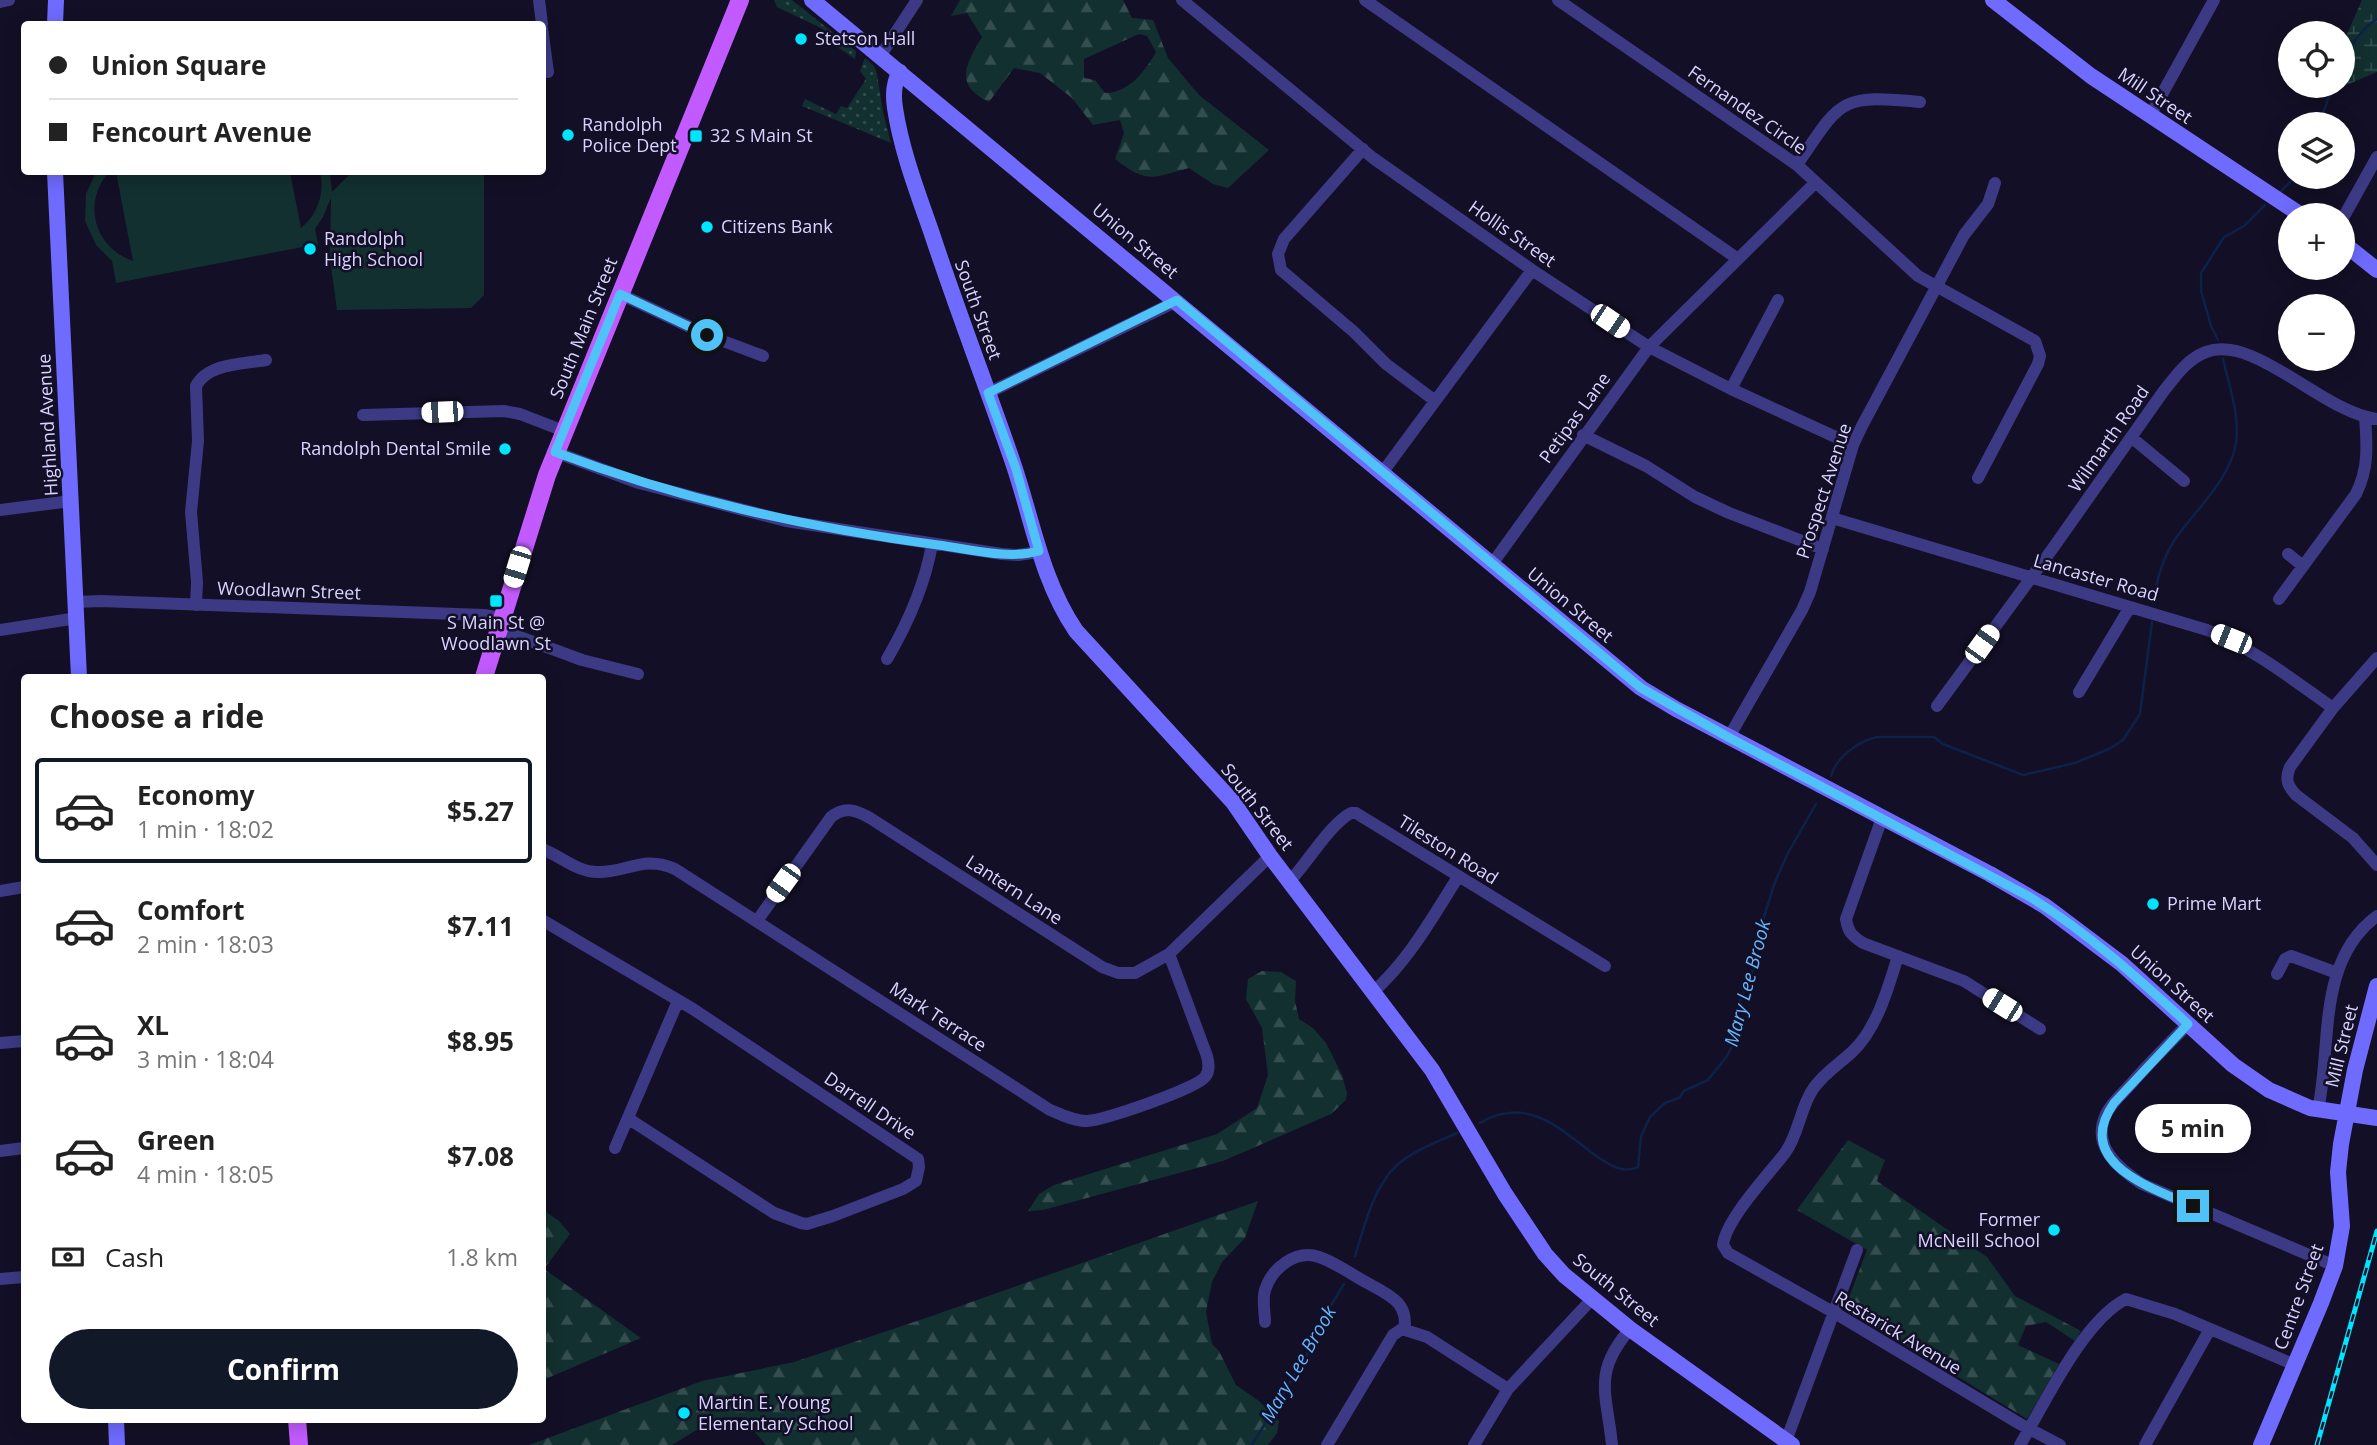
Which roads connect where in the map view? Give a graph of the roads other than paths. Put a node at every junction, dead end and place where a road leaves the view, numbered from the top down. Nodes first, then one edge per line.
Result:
1 (9, 0) edge
2 (56, 0) edge
3 (540, 0) edge
4 (740, 0) edge
5 (812, 0) edge
6 (916, 0) edge
7 (1182, 0) edge
8 (1365, 0) edge
9 (1558, 0) edge
10 (1993, 0) edge
11 (2214, 0) edge
12 (0, 2) edge
13 (2010, 5) edge
14 (55, 21) edge
15 (542, 21) edge
16 (881, 55) junction
17 (546, 57) edge
18 (548, 72) dead end
19 (901, 72) junction
20 (1920, 102) dead end
21 (2150, 116) junction
22 (1363, 149) junction
23 (2377, 157) edge
24 (1797, 165) junction
25 (55, 175) edge
26 (1815, 183) junction
27 (1996, 183) dead end
28 (2283, 203) edge
29 (2351, 203) edge
30 (2355, 253) edge
31 (1738, 259) junction
32 (1532, 270) junction
33 (2377, 270) edge
34 (1937, 288) junction
35 (620, 294) junction
36 (1177, 300) junction
37 (1778, 300) dead end
38 (1649, 347) junction
39 (764, 356) dead end
40 (267, 360) dead end
41 (1731, 389) junction
42 (988, 393) junction
43 (1434, 400) junction
44 (363, 415) dead end
45 (2371, 418) edge
46 (564, 431) junction
47 (1583, 435) junction
48 (2131, 437) junction
49 (1853, 445) junction
50 (555, 452) junction
51 (1382, 472) junction
52 (1978, 478) dead end
53 (2184, 481) dead end
54 (71, 501) junction
55 (0, 510) edge
56 (1832, 518) junction
57 (932, 544) junction
58 (1823, 549) junction
59 (1039, 551) junction
60 (2288, 554) dead end
61 (1492, 564) junction
62 (2303, 566) junction
63 (2031, 578) junction
64 (2279, 599) dead end
65 (196, 605) junction
66 (2130, 607) junction
67 (76, 610) junction
68 (500, 624) junction
69 (0, 629) edge
70 (2377, 658) edge
71 (887, 659) dead end
72 (79, 674) edge
73 (485, 674) edge
74 (638, 674) dead end
75 (2080, 692) dead end
76 (1937, 706) dead end
77 (2333, 708) junction
78 (1728, 737) junction
79 (1882, 818) junction
80 (546, 851) edge
81 (1270, 856) junction
82 (2377, 865) edge
83 (1458, 877) junction
84 (1290, 881) junction
85 (21, 888) edge
86 (0, 891) edge
87 (2377, 916) edge
88 (757, 921) junction
89 (546, 922) edge
90 (1169, 954) junction
91 (1898, 956) junction
92 (1605, 966) dead end
93 (2337, 973) junction
94 (2277, 974) dead end
95 (2377, 986) edge
96 (1372, 993) junction
97 (678, 1001) junction
98 (2188, 1024) junction
99 (2040, 1029) dead end
100 (21, 1041) edge
101 (0, 1044) edge
102 (2318, 1110) junction
103 (2346, 1115) junction
104 (2377, 1118) edge
105 (629, 1119) junction
106 (21, 1148) edge
107 (615, 1148) dead end
108 (0, 1151) edge
109 (1857, 1250) dead end
110 (2335, 1266) junction
111 (21, 1277) edge
112 (0, 1279) edge
113 (1592, 1299) junction
114 (1835, 1314) junction
115 (1265, 1322) dead end
116 (1405, 1329) junction
117 (1630, 1329) junction
118 (2210, 1329) junction
119 (2295, 1365) junction
120 (1508, 1389) junction
121 (116, 1423) edge
122 (297, 1423) edge
123 (2029, 1429) junction
124 (1789, 1443) edge
125 (117, 1445) edge
126 (299, 1445) edge
127 (1327, 1445) edge
128 (1474, 1445) edge
129 (1612, 1445) edge
130 (2020, 1445) edge
131 (2060, 1445) edge
132 (2145, 1445) edge
133 (2261, 1445) edge

1 - 12 street
2 - 14 main road
3 - 15 street
4 - 35 main road, South Main Street
5 - 16 main road, Union Street
6 - 16 street
7 - 22 street, Hollis Street
8 - 31 street
9 - 24 street, Fernandez Circle
10 - 13 main road, Mill Street
11 - 21 street
13 - 21 main road, Mill Street
16 - 19 main road, Union Street
17 - 18 street
19 - 36 main road, Union Street
19 - 42 main road, South Street
20 - 24 street
21 - 28 main road, Mill Street
22 - 32 street, Hollis Street
22 - 43 street
23 - 29 street
24 - 26 street, Fernandez Circle
25 - 54 main road, Highland Avenue
26 - 31 street, Petipas Lane
26 - 34 street, Fernandez Circle
27 - 34 street, Prospect Avenue
30 - 33 main road
31 - 38 street, Petipas Lane
32 - 38 street, Hollis Street
32 - 43 street
34 - 49 street, Prospect Avenue
34 - 52 street, Fernandez Circle
35 - 39 street
35 - 46 main road, South Main Street
36 - 42 street
36 - 51 main road, Union Street
37 - 41 street
38 - 41 street, Hollis Street
38 - 47 street, Petipas Lane
40 - 65 street
41 - 49 street, Hollis Street
42 - 59 main road, South Street
43 - 51 street
44 - 46 street
45 - 48 street, Wilmarth Road
45 - 62 street
46 - 50 main road, South Main Street
47 - 58 street
47 - 61 street, Petipas Lane
48 - 53 street
48 - 63 street, Wilmarth Road
49 - 56 street, Prospect Avenue
50 - 57 street
50 - 68 main road, South Main Street
51 - 61 main road, Union Street
54 - 55 street
54 - 67 main road, Highland Avenue
56 - 58 street, Prospect Avenue
56 - 63 street, Lancaster Road
57 - 59 street
57 - 71 street
58 - 78 street, Prospect Avenue
59 - 81 main road, South Street
60 - 62 street
61 - 78 main road, Union Street
62 - 64 street
63 - 66 street, Lancaster Road
63 - 76 street, Wilmarth Road
65 - 67 street, Woodlawn Street
65 - 68 street, Woodlawn Street
66 - 75 street
66 - 77 street, Lancaster Road
67 - 69 street, Woodlawn Street
67 - 72 main road, Highland Avenue
68 - 73 main road, South Main Street
68 - 74 street, Woodlawn Street
70 - 77 street
77 - 82 street
78 - 79 main road, Union Street
79 - 91 street
79 - 98 main road, Union Street
80 - 88 street, Mark Terrace
81 - 84 main road, South Street
81 - 90 street, Lantern Lane
83 - 84 street, Tileston Road
83 - 92 street, Tileston Road
83 - 96 street
84 - 96 main road, South Street
85 - 86 street
87 - 93 street
88 - 90 street, Lantern Lane
88 - 90 street, Mark Terrace
89 - 97 street, Darrell Drive
91 - 99 street
91 - 114 street, Restarick Avenue
93 - 94 street
93 - 102 street
95 - 103 main road, Mill Street
96 - 113 main road, South Street
97 - 105 street
97 - 105 street, Darrell Drive
98 - 102 main road, Union Street
98 - 110 street
100 - 101 street
102 - 103 main road, Union Street
103 - 104 main road, Union Street
103 - 110 main road, Centre Street
105 - 107 street
106 - 108 street
109 - 114 street
110 - 119 main road, Centre Street
111 - 112 street
113 - 117 main road, South Street
113 - 120 street
114 - 123 street, Restarick Avenue
114 - 124 street
115 - 116 street
116 - 120 street
116 - 127 street
117 - 124 main road, South Street
117 - 129 street
118 - 119 street
118 - 123 street
118 - 132 street
119 - 133 main road, Centre Street
120 - 128 street
121 - 125 main road
122 - 126 main road
123 - 130 street
123 - 131 street, Restarick Avenue

